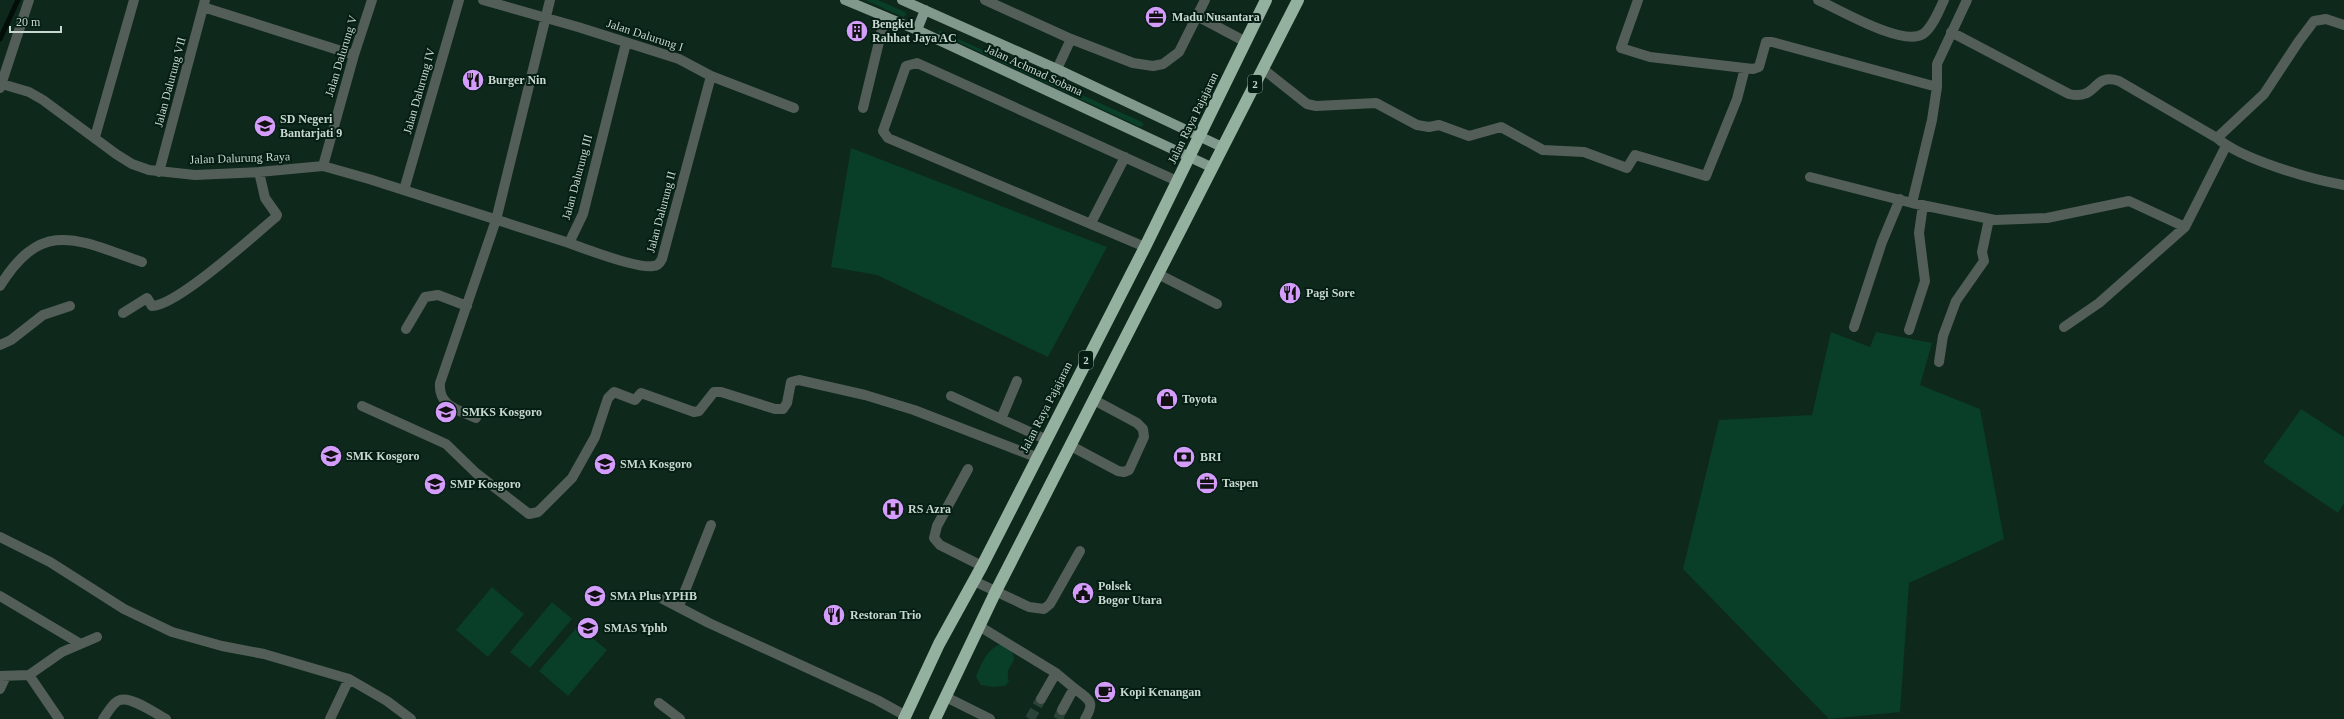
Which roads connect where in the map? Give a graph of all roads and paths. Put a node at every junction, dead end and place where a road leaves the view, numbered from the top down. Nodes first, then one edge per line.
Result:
1 (29, 0) edge
2 (134, 0) edge
3 (372, 0) edge
4 (460, 0) edge
5 (482, 0) edge
6 (550, 0) edge
7 (845, 0) edge
8 (902, 0) edge
9 (985, 0) edge
10 (1205, 0) edge
11 (1266, 0) edge
12 (1298, 0) edge
13 (1638, 0) edge
14 (1818, 0) edge
15 (1944, 0) edge
16 (1967, 0) edge
17 (204, 4) edge
18 (925, 10) junction
19 (1197, 16) junction
20 (885, 17) junction
21 (545, 19) junction
22 (2344, 25) edge
23 (917, 30) junction
24 (1951, 32) junction
25 (1071, 39) junction
26 (1246, 42) junction
27 (626, 43) junction
28 (354, 55) junction
29 (1745, 68) junction
30 (1057, 69) junction
31 (1263, 69) junction
32 (711, 76) junction
33 (1, 86) edge
34 (1937, 87) junction
35 (794, 108) dead end
36 (863, 108) dead end
37 (95, 137) junction
38 (1200, 137) junction
39 (2217, 138) junction
40 (2226, 146) junction
41 (1222, 147) junction
42 (1125, 157) junction
43 (1189, 157) junction
44 (323, 166) junction
45 (1211, 167) junction
46 (159, 172) junction
47 (259, 172) junction
48 (1810, 177) dead end
49 (1177, 181) junction
50 (2344, 185) edge
51 (404, 190) junction
52 (1900, 199) junction
53 (1912, 203) junction
54 (1923, 205) junction
55 (1989, 219) junction
56 (496, 220) junction
57 (1091, 223) junction
58 (2185, 226) junction
59 (569, 243) junction
60 (1144, 247) junction
61 (142, 262) dead end
62 (1158, 274) junction
63 (0, 286) edge
64 (1217, 304) dead end
65 (70, 306) dead end
66 (467, 306) junction
67 (123, 312) dead end
68 (1854, 327) dead end
69 (2064, 327) dead end
70 (406, 329) dead end
71 (1909, 330) dead end
72 (0, 345) edge
73 (1939, 362) dead end
74 (1017, 381) dead end
75 (951, 396) dead end
76 (1094, 400) junction
77 (362, 406) dead end
78 (476, 418) dead end
79 (1001, 419) junction
80 (1045, 439) junction
81 (1071, 446) junction
82 (1036, 457) junction
83 (968, 469) dead end
84 (712, 525) dead end
85 (0, 538) edge
86 (1080, 551) dead end
87 (982, 566) junction
88 (974, 581) junction
89 (996, 591) junction
90 (0, 596) edge
91 (664, 599) dead end
92 (679, 606) junction
93 (979, 626) junction
94 (97, 637) dead end
95 (79, 643) junction
96 (1056, 672) junction
97 (29, 675) junction
98 (3, 676) edge
99 (349, 679) junction
100 (1074, 688) junction
101 (0, 689) edge
102 (946, 697) junction
103 (1041, 698) tunnel mouth
104 (659, 703) dead end
105 (1062, 710) tunnel mouth
106 (905, 717) edge
107 (59, 719) edge
108 (103, 719) edge
109 (166, 719) edge
110 (330, 719) edge
111 (411, 719) edge
112 (680, 719) edge
113 (936, 719) edge
114 (990, 719) edge
115 (1086, 719) edge

1 - 33 street
2 - 37 street
3 - 28 street, Jalan Dalurung V
4 - 51 street, Jalan Dalurung IV
5 - 21 street, Jalan Dalurung I
6 - 21 street
7 - 20 main road, Jalan Achmad Sobana
8 - 18 main road, Jalan Achmad Sobana
9 - 25 street
10 - 19 street
11 - 26 highway, Jalan Raya Pajajaran / 2
12 - 31 highway, 2
13 - 29 street
14 - 15 street
16 - 24 street
17 - 28 street
17 - 46 street, Jalan Dalurung VII
18 - 23 main road
18 - 30 main road, Jalan Achmad Sobana
19 - 25 street
19 - 26 street
20 - 23 main road, Jalan Achmad Sobana
20 - 36 street
21 - 27 street, Jalan Dalurung I
21 - 56 street
22 - 39 street
23 - 43 main road, Jalan Achmad Sobana
24 - 34 street
24 - 39 street
25 - 30 street
26 - 38 highway, Jalan Raya Pajajaran / 2
27 - 32 street, Jalan Dalurung I
27 - 59 street, Jalan Dalurung III
28 - 44 street, Jalan Dalurung V
29 - 31 street
29 - 34 street
30 - 38 main road, Jalan Achmad Sobana
31 - 41 highway, 2
32 - 35 street, Jalan Dalurung I
32 - 59 street, Jalan Dalurung II
33 - 37 street, Jalan Dalurung Raya
34 - 53 street
37 - 46 street, Jalan Dalurung Raya
38 - 41 main road, Jalan Achmad Sobana
38 - 43 highway, Jalan Raya Pajajaran / 2
39 - 40 street
40 - 50 street
40 - 58 street
41 - 45 highway, 2
42 - 49 street
42 - 57 street
42 - 57 street
43 - 45 main road, Jalan Achmad Sobana
43 - 49 highway, Jalan Raya Pajajaran / 2
44 - 47 street, Jalan Dalurung Raya
44 - 51 street, Jalan Dalurung Raya
45 - 62 highway, 2
46 - 47 street, Jalan Dalurung Raya
47 - 67 street
48 - 52 street
49 - 60 highway, Jalan Raya Pajajaran / 2
51 - 56 street, Jalan Dalurung Raya
52 - 53 street
52 - 68 street
53 - 54 street
54 - 55 street
54 - 71 street
55 - 58 street
55 - 73 street
56 - 59 street
56 - 66 street
57 - 60 street
58 - 69 street
60 - 80 highway, Jalan Raya Pajajaran / 2
61 - 63 street
62 - 64 street
62 - 76 highway, 2
65 - 72 street
66 - 70 street
66 - 78 street
74 - 79 street
75 - 79 street
76 - 81 highway, 2
76 - 81 street
77 - 82 street
79 - 80 street
80 - 82 highway, Jalan Raya Pajajaran / 2
81 - 89 highway, 2
82 - 87 highway, Jalan Raya Pajajaran / 2
83 - 87 street
84 - 92 street
85 - 99 street
86 - 89 street
87 - 88 highway, Jalan Raya Pajajaran / 2
88 - 89 street
88 - 106 highway, Jalan Raya Pajajaran / 2
89 - 93 highway, 2
90 - 95 street
91 - 92 street
92 - 106 street
93 - 96 street
93 - 102 highway, 2
94 - 95 street
95 - 97 street
96 - 100 street
96 - 103 street
97 - 98 street
97 - 107 street
98 - 101 street
99 - 110 street
99 - 111 street
100 - 105 street
100 - 115 street
102 - 113 highway, 2
102 - 114 street
104 - 112 street
108 - 109 street

